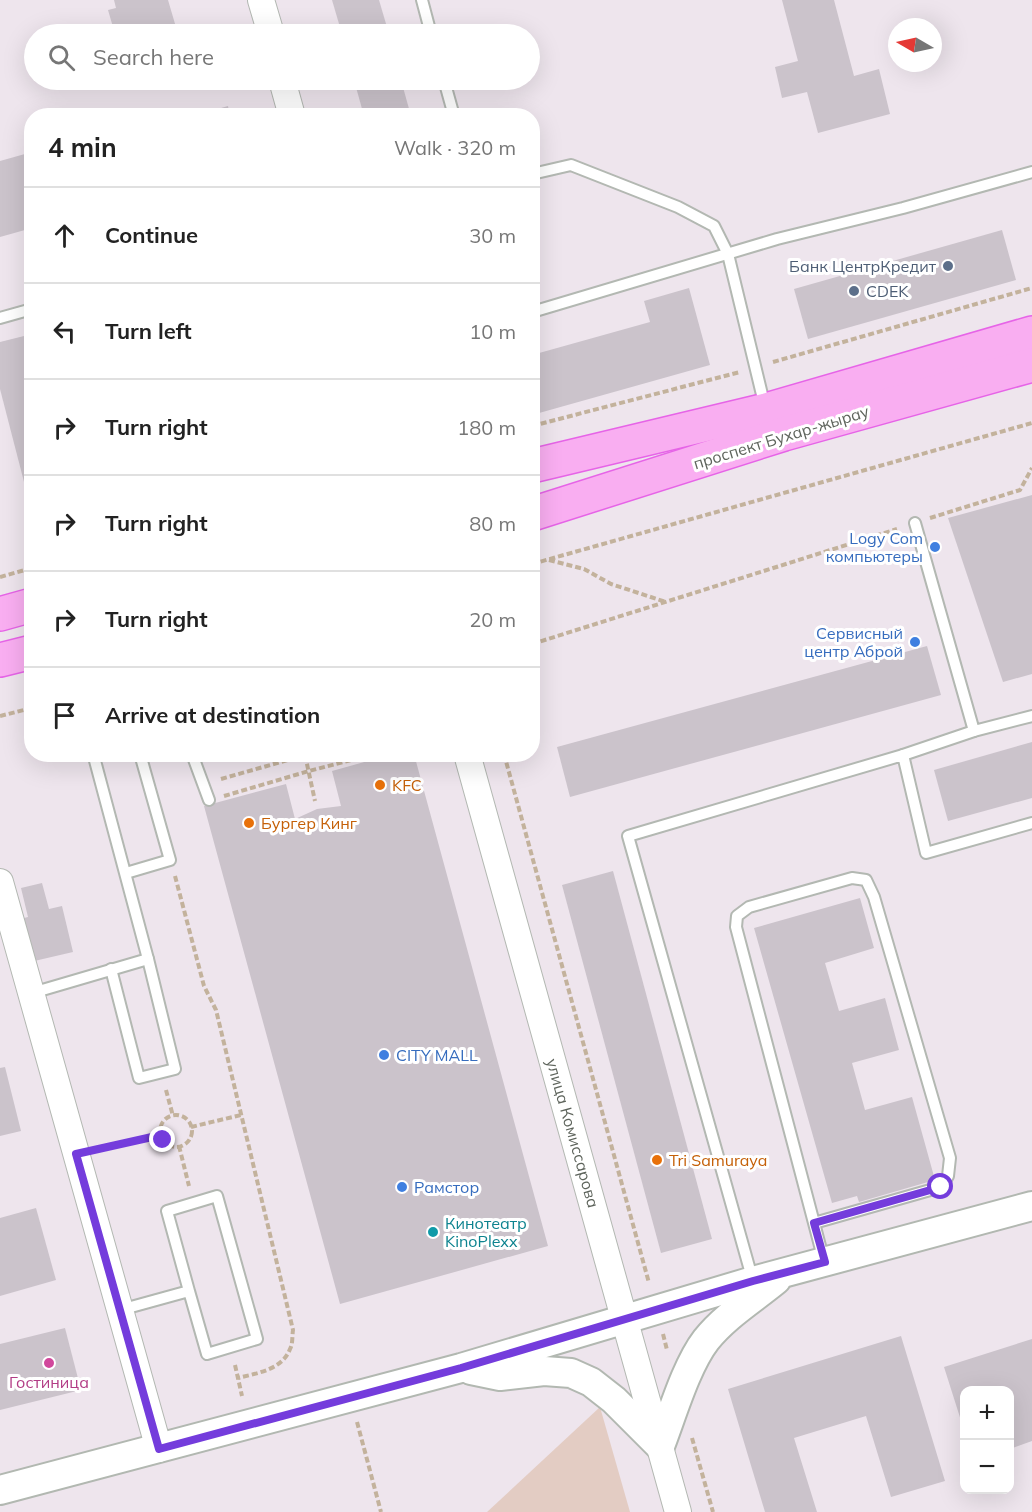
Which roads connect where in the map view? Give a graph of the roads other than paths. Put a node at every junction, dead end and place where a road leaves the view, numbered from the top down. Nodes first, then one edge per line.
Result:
1 (261, 0) edge
2 (422, 0) edge
3 (268, 24) edge
4 (428, 24) edge
5 (285, 90) edge
6 (447, 90) edge
7 (290, 108) edge
8 (452, 108) edge
9 (540, 172) edge
10 (1032, 172) edge
11 (728, 254) junction
12 (540, 310) edge
13 (24, 311) edge
14 (0, 318) edge
15 (1032, 333) edge
16 (1032, 365) edge
17 (766, 410) junction
18 (540, 464) edge
19 (540, 510) edge
20 (915, 523) road end
21 (24, 607) edge
22 (0, 614) edge
23 (24, 654) edge
24 (0, 660) edge
25 (1032, 716) edge
26 (974, 731) junction
27 (903, 755) junction
28 (95, 762) edge
29 (142, 762) edge
30 (195, 762) edge
31 (469, 762) edge
32 (209, 800) road end
33 (1032, 823) edge
34 (126, 873) junction
35 (0, 882) edge
36 (148, 959) junction
37 (111, 969) junction
38 (32, 993) junction
39 (1032, 1206) edge
40 (814, 1223) junction
41 (825, 1262) junction
42 (787, 1271) junction
43 (753, 1281) junction
44 (189, 1291) junction
45 (120, 1311) junction
46 (625, 1320) junction
47 (461, 1368) junction
48 (660, 1446) junction
49 (159, 1449) junction
50 (0, 1490) edge
51 (678, 1512) edge

1 - 3 street
2 - 4 lane
5 - 7 street
6 - 8 lane
9 - 11 lane
10 - 11 lane
11 - 12 lane
11 - 17 lane
13 - 14 lane
15 - 17 main road, проспект Бухар-жырау
16 - 19 main road, проспект Бухар-жырау
17 - 18 main road, проспект Бухар-жырау
20 - 26 lane
21 - 22 main road
23 - 24 main road
25 - 26 lane
26 - 27 lane
27 - 33 lane
27 - 43 lane
28 - 34 lane
29 - 34 lane
30 - 32 lane
31 - 46 street, улица Комиссарова
34 - 36 lane
35 - 38 street
36 - 37 lane
36 - 37 lane
37 - 38 lane
38 - 45 street
39 - 41 main road
40 - 40 lane
40 - 41 lane
41 - 42 main road
42 - 43 main road
42 - 48 main road
43 - 46 main road
44 - 44 lane
44 - 45 lane
45 - 49 street
46 - 47 main road
46 - 48 street, улица Комиссарова
47 - 48 main road
47 - 49 main road
48 - 51 street, улица Комиссарова
49 - 50 main road

